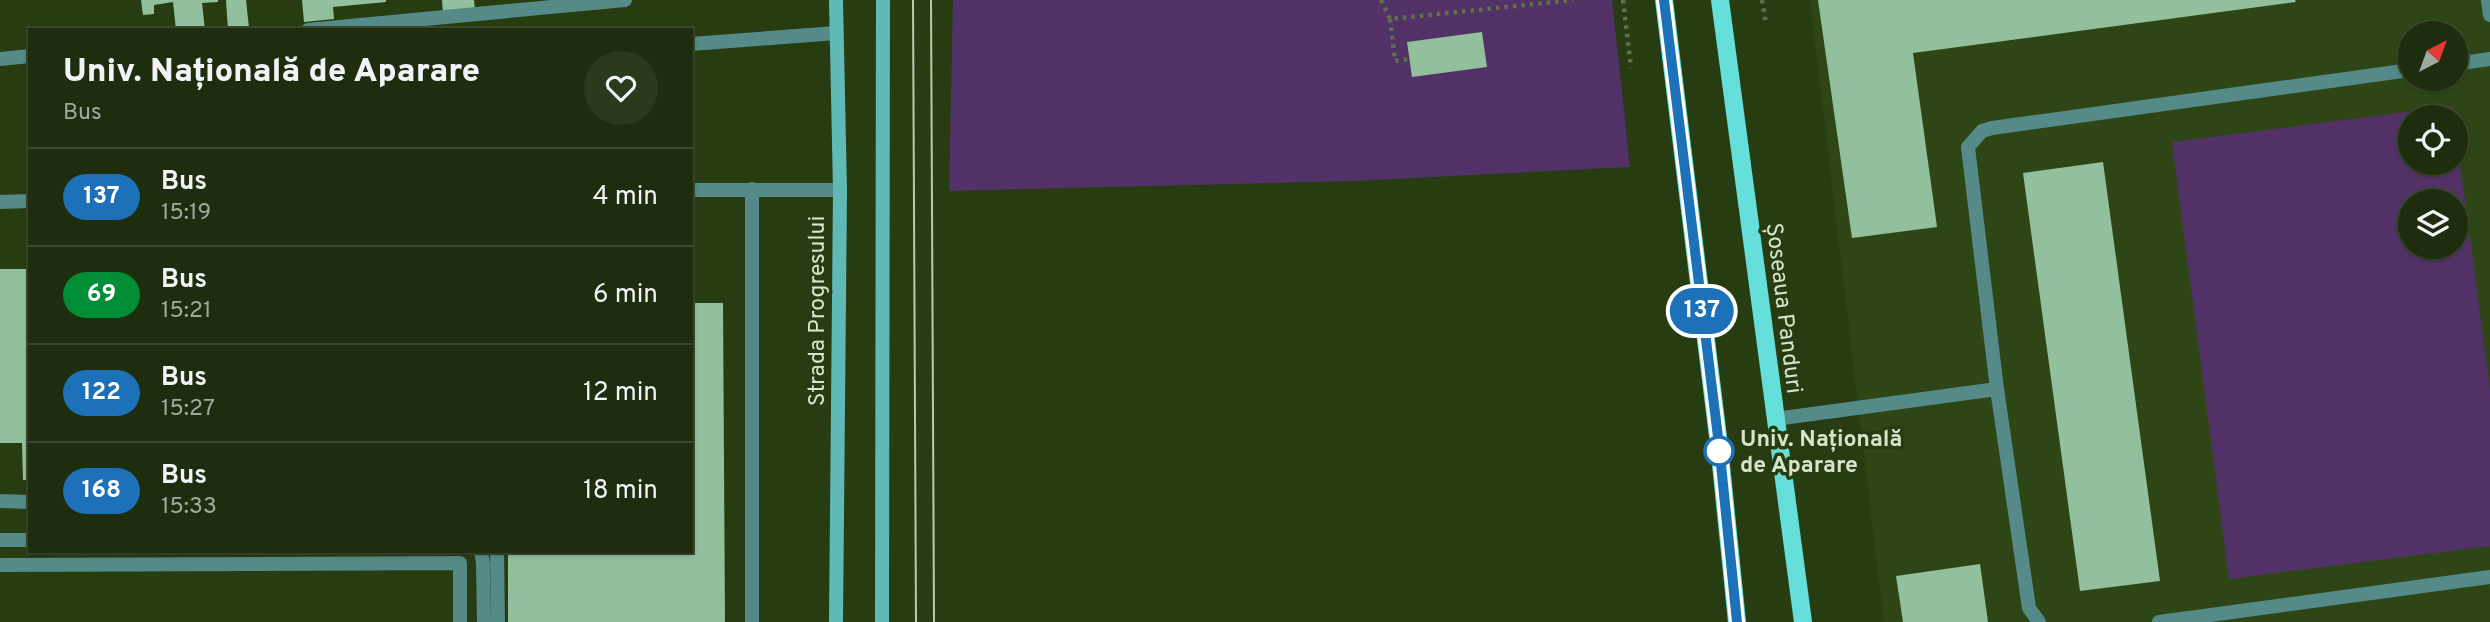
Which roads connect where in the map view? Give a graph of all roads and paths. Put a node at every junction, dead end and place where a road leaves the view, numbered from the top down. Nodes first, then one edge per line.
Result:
1 (625, 0) edge
2 (836, 0) edge
3 (883, 0) edge
4 (1381, 0) edge
5 (1573, 0) edge
6 (1623, 0) edge
7 (1664, 0) edge
8 (1720, 0) edge
9 (1762, 0) edge
10 (2488, 0) edge
11 (2490, 15) edge
12 (1390, 19) junction
13 (1766, 24) dead end
14 (330, 28) edge
15 (836, 33) junction
16 (693, 44) edge
17 (28, 56) edge
18 (0, 59) edge
19 (1409, 59) dead end
20 (2490, 59) edge
21 (2468, 62) edge
22 (1631, 68) dead end
23 (2398, 72) edge
24 (752, 189) junction
25 (693, 190) edge
26 (840, 190) junction
27 (28, 201) edge
28 (0, 202) edge
29 (1997, 389) junction
30 (1774, 419) junction
31 (0, 501) edge
32 (28, 502) edge
33 (0, 540) edge
34 (28, 540) edge
35 (481, 553) edge
36 (497, 553) edge
37 (460, 558) edge
38 (0, 565) edge
39 (2490, 578) edge
40 (460, 622) edge
41 (484, 622) edge
42 (498, 622) edge
43 (752, 622) edge
44 (836, 622) edge
45 (882, 622) edge
46 (1737, 622) edge
47 (1803, 622) edge
48 (2039, 622) edge
49 (2159, 622) edge

1 - 14 street
2 - 15 main road, Strada Progresului
3 - 45 main road
4 - 12 path
5 - 12 path
6 - 22 path
7 - 46 main road
8 - 30 main road, Șoseaua Panduri
9 - 13 path
10 - 11 street
12 - 19 path
15 - 16 street
15 - 26 main road, Strada Progresului
17 - 18 street
20 - 21 street
23 - 29 street
24 - 25 street
24 - 26 street
24 - 43 street
26 - 44 main road, Strada Progresului
27 - 28 street
29 - 30 street
29 - 48 street
30 - 47 main road, Șoseaua Panduri
31 - 32 street
33 - 34 street
35 - 41 street
36 - 42 street
37 - 38 street
37 - 40 street
39 - 49 street

